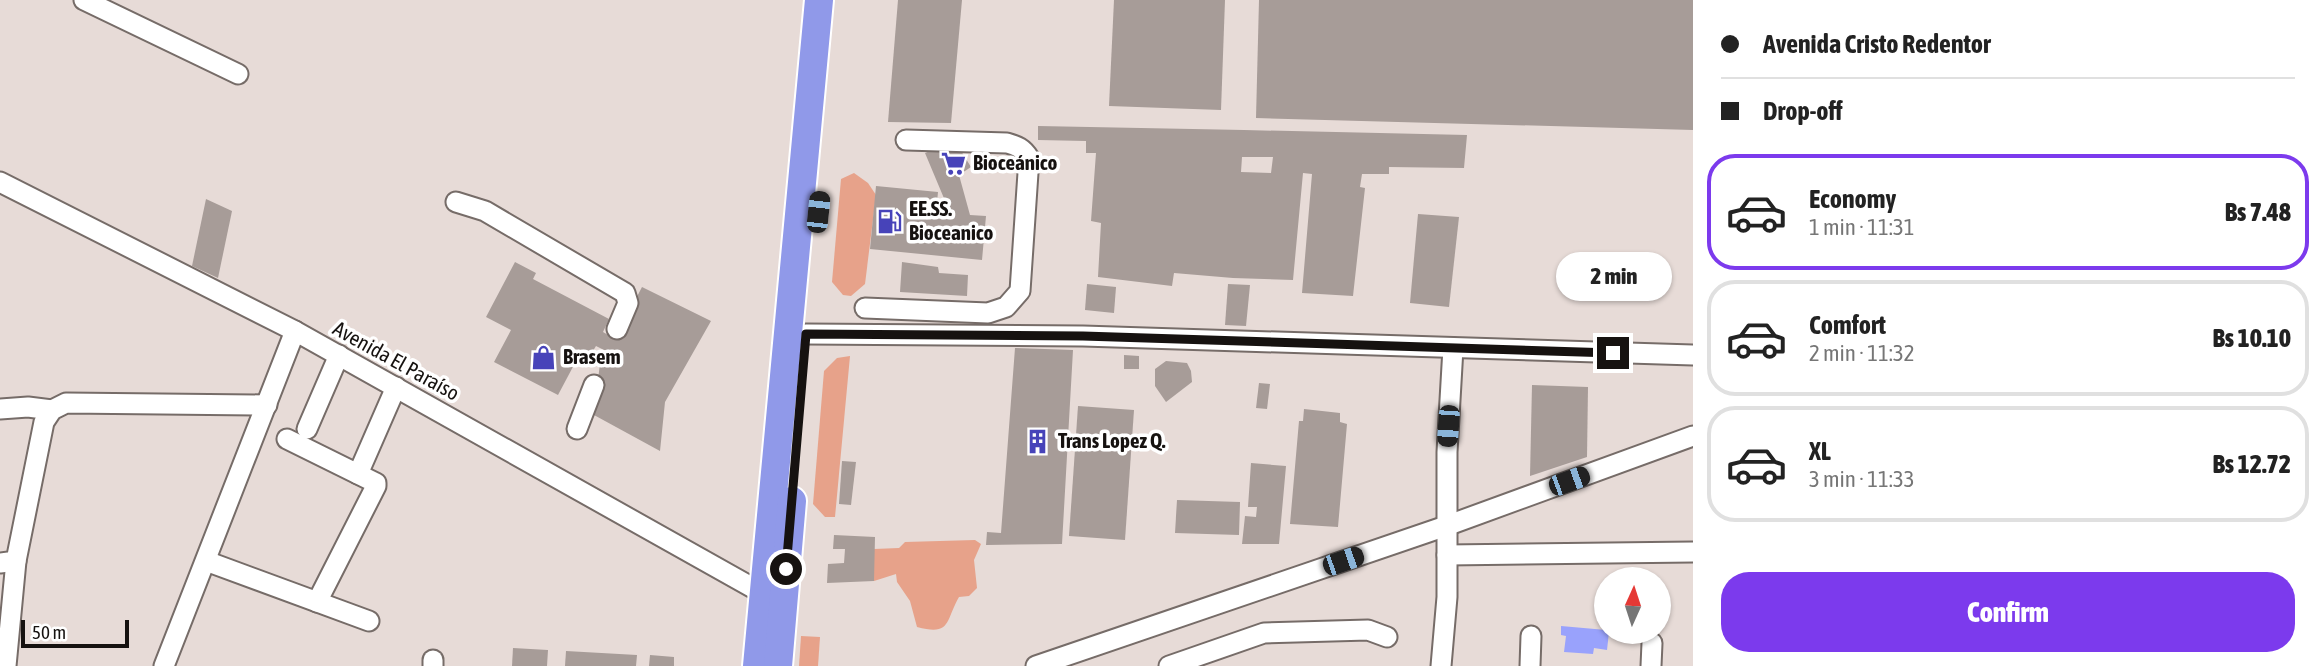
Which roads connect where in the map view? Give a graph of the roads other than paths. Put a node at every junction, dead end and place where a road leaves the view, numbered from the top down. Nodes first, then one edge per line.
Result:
1 (84, 0) edge
2 (819, 0) edge
3 (838, 0) edge
4 (237, 74) dead end
5 (906, 140) dead end
6 (0, 182) edge
7 (456, 202) dead end
8 (865, 307) dead end
9 (617, 329) dead end
10 (296, 331) junction
11 (806, 334) junction
12 (1453, 348) junction
13 (340, 355) junction
14 (1693, 355) edge
15 (594, 386) dead end
16 (396, 387) junction
17 (267, 405) junction
18 (0, 409) edge
19 (52, 410) junction
20 (307, 429) dead end
21 (577, 429) dead end
22 (1693, 436) edge
23 (287, 439) dead end
24 (358, 474) junction
25 (1446, 526) junction
26 (1693, 552) edge
27 (1447, 555) junction
28 (206, 561) junction
29 (8, 562) edge
30 (762, 593) junction
31 (317, 602) junction
32 (369, 621) dead end
33 (1531, 636) dead end
34 (1387, 637) dead end
35 (1652, 644) edge
36 (6, 666) edge
37 (164, 666) edge
38 (757, 666) edge
39 (778, 666) edge
40 (1036, 666) edge
41 (1169, 666) edge
42 (1441, 666) edge
43 (1530, 666) edge
44 (1651, 666) edge

1 - 4 street
2 - 30 highway
3 - 11 highway
5 - 8 street
6 - 10 street, Avenida El Paraíso
7 - 9 street
10 - 13 street, Avenida El Paraíso
10 - 17 street
11 - 12 street
11 - 39 highway
12 - 14 street
12 - 25 street
13 - 16 street, Avenida El Paraíso
13 - 20 street
15 - 21 street
16 - 24 street
16 - 30 street, Avenida El Paraíso
17 - 19 street
17 - 28 street
18 - 19 street
19 - 29 street
22 - 25 street
23 - 24 street
24 - 31 street
25 - 27 street
25 - 40 street
26 - 27 street
27 - 42 street
28 - 31 street
28 - 37 street
29 - 36 street
30 - 38 highway
31 - 32 street
33 - 43 street
34 - 41 street
35 - 44 street

